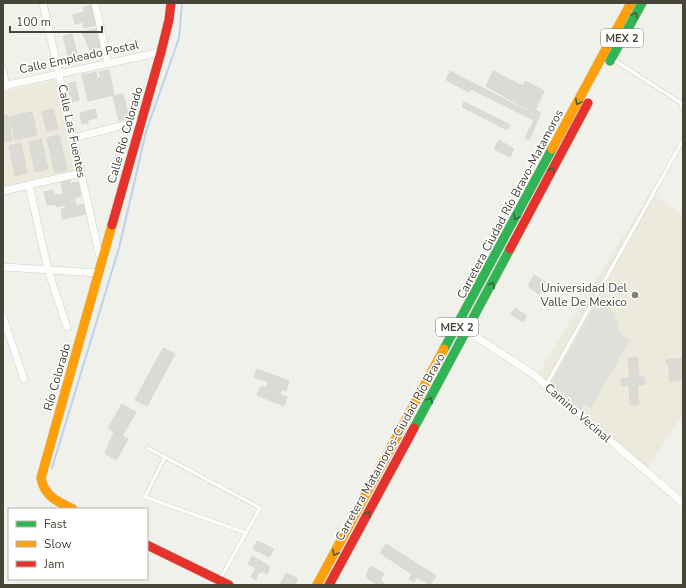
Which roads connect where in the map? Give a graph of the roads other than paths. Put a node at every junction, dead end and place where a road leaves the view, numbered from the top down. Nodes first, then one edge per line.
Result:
1 (44, 3) edge
2 (97, 3) edge
3 (171, 3) edge
4 (631, 3) edge
5 (642, 3) edge
6 (161, 52) junction
7 (611, 59) junction
8 (108, 63) junction
9 (3, 71) edge
10 (600, 71) junction
11 (60, 74) junction
12 (5, 86) edge
13 (683, 110) edge
14 (141, 121) junction
15 (74, 138) junction
16 (683, 140) edge
17 (81, 173) junction
18 (29, 185) junction
19 (3, 191) edge
20 (504, 239) junction
21 (513, 244) junction
22 (103, 258) junction
23 (3, 268) edge
24 (48, 270) junction
25 (99, 273) junction
26 (4, 320) edge
27 (67, 327) dead end
28 (467, 331) junction
29 (24, 379) dead end
30 (548, 382) dead end
31 (394, 445) junction
32 (148, 448) dead end
33 (402, 450) junction
34 (165, 457) junction
35 (683, 503) edge
36 (71, 508) edge
37 (246, 533) junction
38 (148, 545) edge
39 (324, 573) junction
40 (219, 580) junction
41 (331, 582) edge
42 (229, 585) edge
43 (317, 585) edge

1 - 11 street, Calle Las Fuentes
2 - 8 street
3 - 6 main road, Calle Río Colorado
4 - 10 main road, Carretera Ciudad Río Bravo-Matamoros / MEX 2
7 -> 5 main road, Carretera Matamoros-Ciudad Río Bravo / MEX 2
6 - 8 street, Calle Empleado Postal
6 - 14 main road, Calle Río Colorado
7 - 10 main road, Carretera Matamoros-Ciudad Río Bravo / MEX 2
7 - 13 lane
8 - 11 street, Calle Empleado Postal
9 - 12 street
10 -> 20 main road, Carretera Ciudad Río Bravo-Matamoros / MEX 2
21 -> 10 main road, Carretera Matamoros-Ciudad Río Bravo / MEX 2
11 - 12 street, Calle Empleado Postal
11 - 15 street, Calle Las Fuentes
14 - 15 street
14 - 22 main road, Calle Río Colorado
15 - 17 street, Calle Las Fuentes
16 - 30 lane
17 - 18 street
17 - 22 street, Calle Las Fuentes
18 - 19 street
18 - 24 street
20 - 21 main road
20 - 31 main road, Carretera Ciudad Río Bravo-Matamoros / MEX 2
28 -> 21 main road, Carretera Matamoros-Ciudad Río Bravo / MEX 2
22 - 25 main road, Calle Río Colorado
23 - 24 street
24 - 25 street
24 - 27 street
25 - 36 main road, Río Colorado
26 - 29 street
33 -> 28 main road, Carretera Matamoros-Ciudad Río Bravo / MEX 2
28 - 35 street, Camino Vecinal
31 - 33 main road
31 -> 39 main road, Carretera Ciudad Río Bravo-Matamoros / MEX 2
32 - 34 lane
41 -> 33 main road, Carretera Matamoros-Ciudad Río Bravo / MEX 2
34 - 37 lane
34 - 37 lane
37 - 40 lane
38 - 40 main road
39 - 41 main road
39 - 43 main road, Carretera Ciudad Río Bravo-Matamoros / MEX 2
40 - 42 main road

